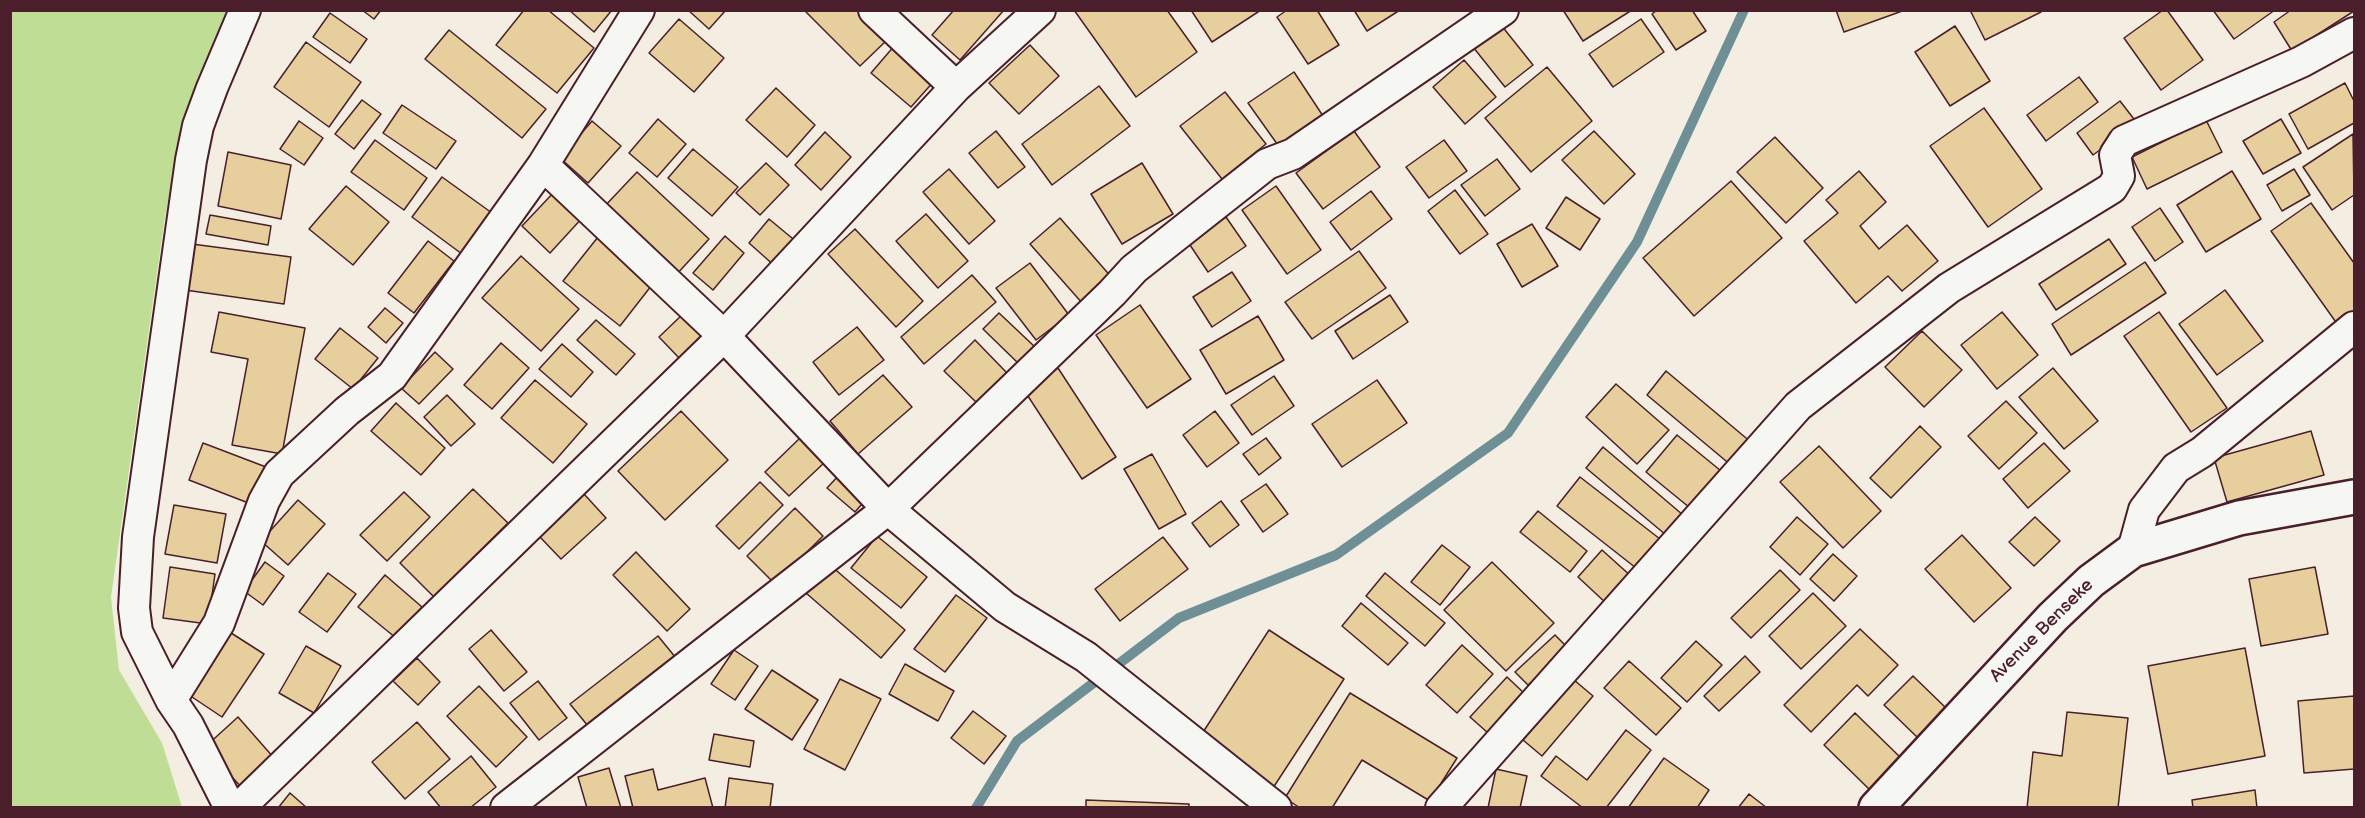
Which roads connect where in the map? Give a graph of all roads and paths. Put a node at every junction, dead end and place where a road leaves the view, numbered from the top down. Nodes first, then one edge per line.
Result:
1 (245, 10) edge
2 (639, 10) edge
3 (874, 10) edge
4 (1040, 10) edge
5 (1503, 10) edge
6 (2355, 33) edge
7 (956, 87) junction
8 (543, 165) junction
9 (2355, 327) edge
10 (724, 336) junction
11 (2355, 497) edge
12 (888, 509) junction
13 (2133, 550) junction
14 (171, 700) junction
15 (230, 807) edge
16 (239, 807) edge
17 (506, 807) edge
18 (1276, 807) edge
19 (1441, 807) edge
20 (1876, 807) edge

1 - 14 street
2 - 8 street
3 - 7 street
4 - 7 street
5 - 12 street
6 - 19 street
7 - 10 street
8 - 10 street
8 - 14 street
9 - 13 street
10 - 12 street
10 - 16 street
11 - 13 street, Avenue Benseke
12 - 17 street
12 - 18 street
13 - 20 street, Avenue Benseke
14 - 15 street

